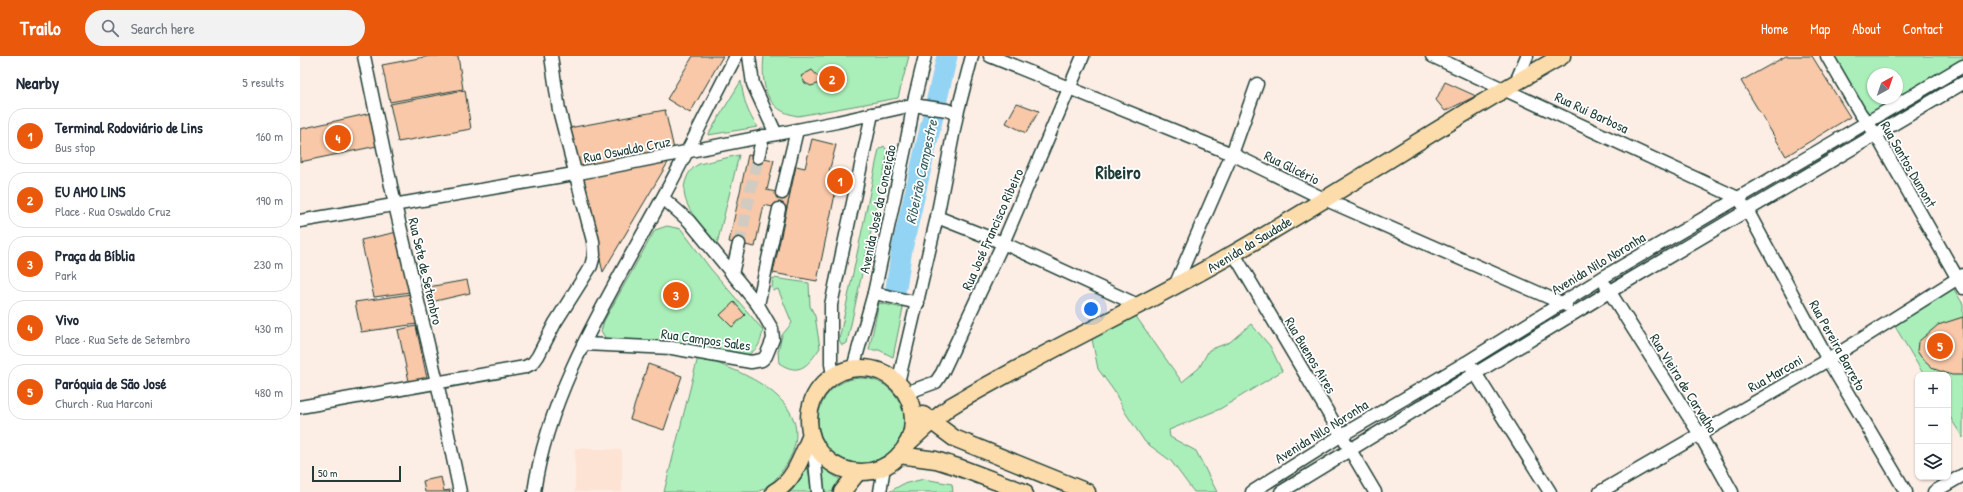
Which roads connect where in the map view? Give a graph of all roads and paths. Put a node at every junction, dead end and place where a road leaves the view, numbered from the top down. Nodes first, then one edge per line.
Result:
1 (364, 56) edge
2 (551, 56) edge
3 (736, 56) edge
4 (749, 56) edge
5 (925, 56) edge
6 (972, 56) edge
7 (990, 56) edge
8 (1083, 56) edge
9 (1432, 56) edge
10 (1527, 56) edge
11 (1562, 56) edge
12 (1827, 56) edge
13 (1963, 66) edge
14 (1963, 82) edge
15 (1257, 84) dead end
16 (1510, 85) junction
17 (1071, 88) junction
18 (918, 106) junction
19 (952, 112) junction
20 (872, 114) junction
21 (1867, 123) junction
22 (797, 130) junction
23 (776, 134) junction
24 (1875, 134) junction
25 (763, 136) junction
26 (687, 152) junction
27 (1232, 154) junction
28 (758, 157) tunnel mouth
29 (574, 174) junction
30 (782, 194) dead end
31 (663, 198) junction
32 (1738, 198) junction
33 (1324, 199) junction
34 (395, 205) junction
35 (779, 209) dead end
36 (1747, 210) junction
37 (937, 217) junction
38 (300, 221) edge
39 (1003, 243) junction
40 (739, 244) tunnel mouth
41 (1234, 254) junction
42 (732, 274) junction
43 (1602, 278) junction
44 (1961, 281) edge
45 (1174, 288) junction
46 (1609, 292) junction
47 (874, 294) junction
48 (1561, 302) junction
49 (918, 303) junction
50 (758, 305) junction
51 (1140, 306) junction
52 (1577, 312) junction
53 (584, 344) junction
54 (1828, 360) junction
55 (1467, 362) junction
56 (853, 368) junction
57 (1476, 374) junction
58 (833, 376) junction
59 (437, 382) junction
60 (905, 394) junction
61 (300, 406) edge
62 (930, 422) junction
63 (1699, 434) junction
64 (1342, 435) junction
65 (812, 438) junction
66 (1350, 449) junction
67 (903, 450) junction
68 (884, 466) junction
69 (858, 472) junction
70 (1963, 475) edge
71 (778, 491) edge
72 (460, 492) edge
73 (534, 492) edge
74 (818, 492) edge
75 (842, 492) edge
76 (880, 492) edge
77 (1024, 492) edge
78 (1086, 492) edge
79 (1252, 492) edge
80 (1281, 492) edge
81 (1375, 492) edge
82 (1550, 492) edge
83 (1600, 492) edge
84 (1732, 492) edge
85 (1906, 492) edge
86 (1934, 492) edge

1 - 34 street, Rua Sete de Setembro
2 - 29 street
3 - 26 street
4 - 23 street
5 - 18 street, Avenida José da Conceição
6 - 19 street
7 - 17 street, Rua Glicério
8 - 17 street, Rua José Francisco Ribeiro
9 - 16 street, Rua Rui Barbosa
10 - 16 street
11 - 16 main road, Avenida da Saudade
12 - 21 street, Rua Santos Dumont
13 - 21 street, Avenida Nilo Noronha
14 - 24 street
15 - 27 street
16 - 32 street, Rua Rui Barbosa
16 - 33 main road, Avenida da Saudade
17 - 27 street, Rua Glicério
17 - 39 street, Rua José Francisco Ribeiro
18 - 19 street, Rua Oswaldo Cruz
18 - 20 street, Rua Oswaldo Cruz
18 - 47 street, Avenida José da Conceição
19 - 37 street
20 - 22 street, Rua Oswaldo Cruz
20 - 58 street
21 - 24 street, Rua Santos Dumont
21 - 32 street, Avenida Nilo Noronha
22 - 23 street, Rua Oswaldo Cruz
22 - 30 street
23 - 25 street, Rua Oswaldo Cruz
24 - 36 street
24 - 44 street, Rua Santos Dumont
25 - 26 street, Rua Oswaldo Cruz
25 - 28 street
26 - 29 street, Rua Oswaldo Cruz
26 - 31 street
27 - 33 street, Rua Glicério
27 - 45 street
29 - 34 street, Rua Oswaldo Cruz
29 - 59 street
31 - 42 street, Rua Campos Sales
31 - 53 street
32 - 36 street, Rua Pereira Barreto
32 - 43 street, Avenida Nilo Noronha
33 - 41 main road, Avenida da Saudade
33 - 48 street, Rua Glicério
34 - 38 street, Rua Oswaldo Cruz
34 - 59 street, Rua Sete de Setembro
35 - 50 street
36 - 46 street
36 - 54 street, Rua Pereira Barreto
37 - 39 street
37 - 49 street
39 - 51 street
39 - 60 street, Rua José Francisco Ribeiro
40 - 42 street
41 - 45 main road, Avenida da Saudade
41 - 64 street, Rua Buenos Aires
42 - 50 street, Rua Campos Sales
43 - 46 street, Rua Vieira de Carvalho
43 - 48 street, Avenida Nilo Noronha
44 - 54 street, Rua Marconi
45 - 51 main road, Avenida da Saudade
46 - 52 street
46 - 63 street, Rua Vieira de Carvalho
47 - 49 street
47 - 56 street, Avenida José da Conceição
48 - 52 street, Rua Glicério
48 - 55 street, Avenida Nilo Noronha
49 - 60 street
50 - 53 street, Rua Campos Sales
51 - 62 main road, Avenida da Saudade
52 - 57 street
53 - 73 street
54 - 63 street, Rua Marconi
54 - 85 street, Rua Pereira Barreto
55 - 57 street
55 - 64 street, Avenida Nilo Noronha
56 - 58 main road
56 - 60 main road
57 - 66 street
57 - 82 street
58 - 65 main road
59 - 61 street
59 - 72 street, Rua Sete de Setembro
60 - 62 main road
60 - 67 main road
62 - 67 main road, Avenida da Saudade
62 - 78 main road
63 - 83 street, Rua Marconi
63 - 84 street, Rua Vieira de Carvalho
64 - 66 street, Rua Buenos Aires
64 - 79 street, Avenida Nilo Noronha
65 - 69 main road
65 - 71 main road
65 - 74 street
66 - 80 street
66 - 81 street, Rua Buenos Aires
67 - 68 main road
67 - 77 main road
68 - 69 main road
68 - 76 street
69 - 75 main road
70 - 86 street

